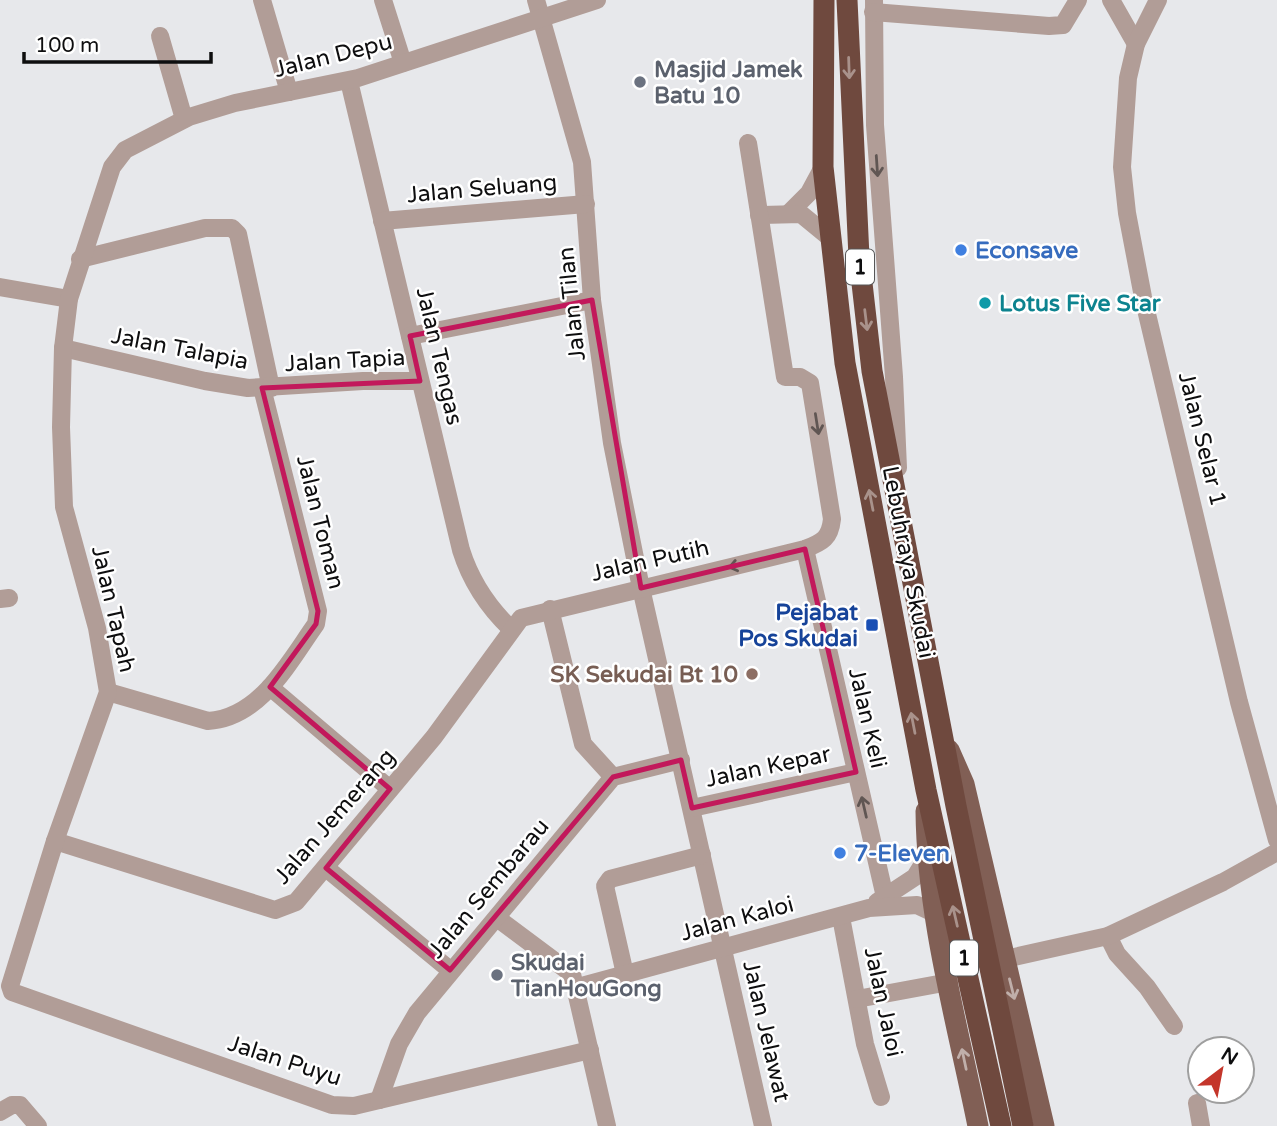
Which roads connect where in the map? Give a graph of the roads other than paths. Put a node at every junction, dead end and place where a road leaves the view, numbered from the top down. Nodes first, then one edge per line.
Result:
1 (262, 0) edge
2 (383, 0) edge
3 (597, 0) edge
4 (824, 0) edge
5 (847, 0) edge
6 (1078, 0) edge
7 (1111, 0) edge
8 (1158, 0) edge
9 (874, 6) edge
10 (538, 9) edge
11 (160, 36) dead end
12 (1136, 44) junction
13 (403, 63) junction
14 (349, 81) junction
15 (289, 92) junction
16 (184, 119) junction
17 (748, 143) dead end
18 (823, 167) junction
19 (586, 204) junction
20 (789, 213) junction
21 (759, 215) junction
22 (382, 220) junction
23 (829, 237) junction
24 (80, 259) junction
25 (0, 287) edge
26 (69, 299) junction
27 (592, 300) junction
28 (410, 336) junction
29 (63, 348) junction
30 (420, 381) junction
31 (267, 388) junction
32 (901, 531) junction
33 (805, 550) junction
34 (641, 588) junction
35 (550, 609) junction
36 (511, 629) junction
37 (270, 687) junction
38 (108, 692) junction
39 (942, 736) junction
40 (681, 760) junction
41 (856, 772) junction
42 (613, 777) junction
43 (390, 789) junction
44 (926, 790) junction
45 (692, 808) junction
46 (55, 841) junction
47 (1277, 841) edge
48 (1277, 852) edge
49 (702, 855) junction
50 (926, 859) junction
51 (326, 868) junction
52 (885, 897) junction
53 (869, 908) junction
54 (934, 913) junction
55 (841, 917) junction
56 (497, 918) junction
57 (1108, 936) junction
58 (723, 948) junction
59 (1005, 958) junction
60 (450, 970) junction
61 (625, 974) junction
62 (949, 982) junction
63 (578, 987) junction
64 (12, 992) joint
65 (857, 999) junction
66 (1174, 1026) dead end
67 (590, 1051) junction
68 (881, 1097) dead end
69 (380, 1100) junction
70 (1197, 1105) edge
71 (0, 1112) edge
72 (38, 1126) edge
73 (607, 1126) edge
74 (763, 1126) edge
75 (978, 1126) edge
76 (1001, 1126) edge
77 (1026, 1126) edge
78 (1044, 1126) edge
79 (1200, 1126) edge

1 - 15 street
2 - 13 street
3 - 10 street, Jalan Depu
4 - 18 highway, Lebuhraya Skudai / 1
5 -> 32 highway, Lebuhraya Skudai / 1
6 - 9 street
7 - 12 street
8 - 12 street, Jalan Selar 1
9 -> 32 street
10 - 13 street, Jalan Depu
10 - 19 street, Jalan Tilan
11 - 16 street
12 - 47 street, Jalan Selar 1
13 - 14 street, Jalan Depu
14 - 15 street, Jalan Depu
14 - 22 street, Jalan Tengas
15 - 16 street, Jalan Depu
16 - 24 street, Jalan Depu
17 - 21 street
18 - 20 street
18 - 23 highway, Lebuhraya Skudai / 1
19 - 22 street, Jalan Seluang
19 - 27 street, Jalan Tilan
20 - 21 street
20 - 23 street
21 -> 33 street
22 - 28 street, Jalan Tengas
44 -> 23 highway, Lebuhraya Skudai / 1
24 - 26 street, Jalan Depu
24 - 31 street, Jalan Talapia
25 - 26 street
26 - 29 street, Jalan Depu
27 - 28 street
27 - 34 street, Jalan Tilan
28 - 30 street, Jalan Tengas
29 - 31 street, Jalan Talapia
29 - 38 street, Jalan Tapah
30 - 31 street, Jalan Tapia
30 - 36 street, Jalan Tengas
31 - 37 street, Jalan Toman
32 - 39 highway, Lebuhraya Skudai / 1
33 -> 34 street, Jalan Putih
33 - 41 street, Jalan Keli
34 - 35 street, Jalan Putih
34 - 40 street, Jalan Tilan
35 - 36 street, Jalan Putih
35 - 42 street
36 - 43 street, Jalan Jemerang
37 - 38 street, Jalan Toman
37 - 43 street
38 - 46 street, Jalan Tapah
39 - 59 main road
39 - 77 highway, Lebuhraya Skudai / 1
40 - 42 street
40 - 45 street, Jalan Jelawat
41 - 45 street, Jalan Kepar
52 -> 41 street, Jalan Keli
42 - 56 street, Jalan Sembarau
43 - 51 street, Jalan Jemerang
44 - 50 main road
76 -> 44 highway, Lebuhraya Skudai / 1
45 - 49 street, Jalan Jelawat
46 - 51 street, Jalan Jemerang
46 - 64 street, Jalan Tapah
48 - 57 street
49 - 58 street, Jalan Jelawat
49 - 61 street
50 - 52 street, Jalan Kaloi
50 - 54 main road
51 - 60 street
52 - 53 street, Jalan Kaloi
53 - 54 street, Jalan Kaloi
53 - 55 street, Jalan Kaloi
54 - 62 main road
55 - 58 street, Jalan Kaloi
55 - 65 street, Jalan Jaloi
56 - 60 street, Jalan Sembarau
56 - 63 street
57 - 59 street
57 - 66 street
58 - 61 street, Jalan Kaloi
58 - 74 street, Jalan Jelawat
59 -> 78 main road
60 - 69 street, Jalan Sembarau
61 - 63 street, Jalan Kaloi
62 - 65 street
75 -> 62 main road
63 - 67 street
64 - 69 street, Jalan Puyu
65 - 68 street, Jalan Jaloi
67 - 69 street, Jalan Puyu
67 - 73 street
70 - 79 street
71 - 72 street

